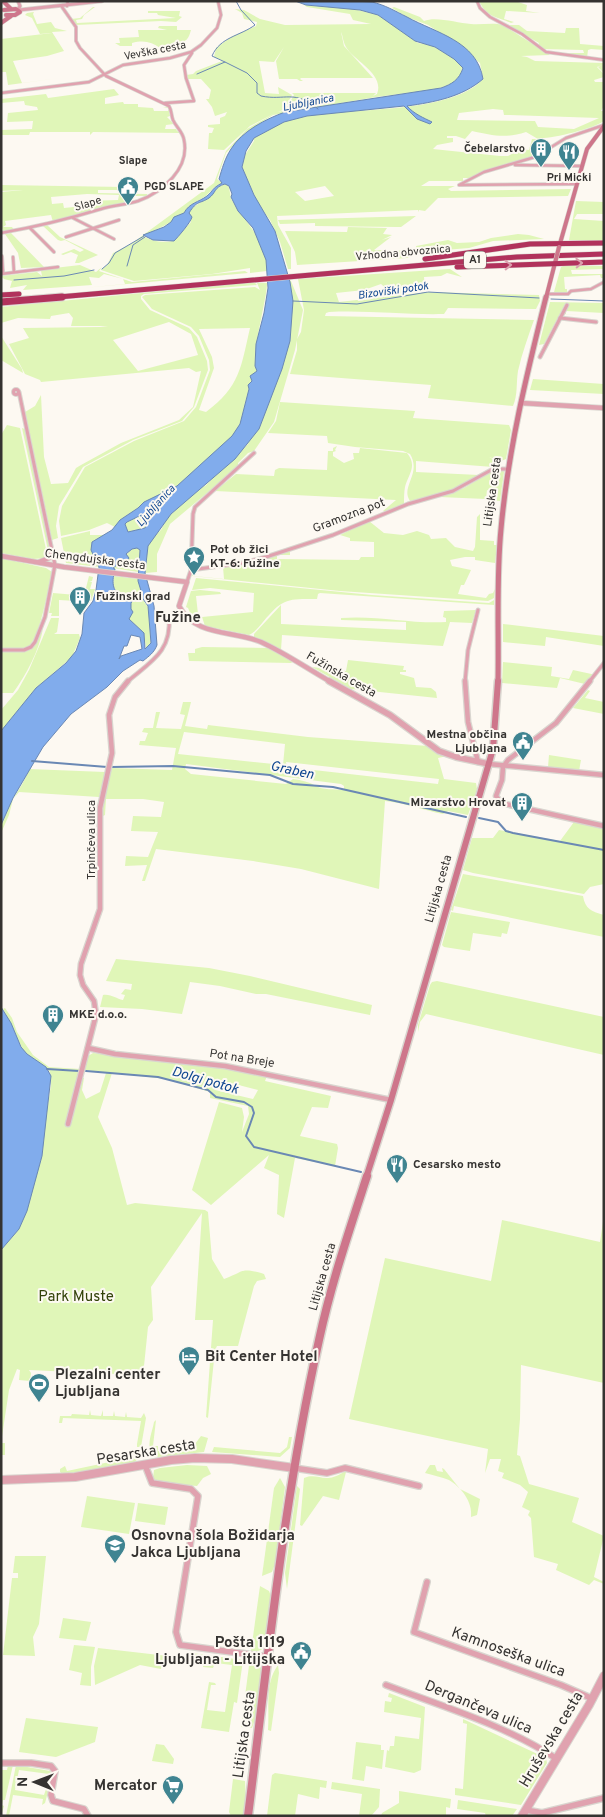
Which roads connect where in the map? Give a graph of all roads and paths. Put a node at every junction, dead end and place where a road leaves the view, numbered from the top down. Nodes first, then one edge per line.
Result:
1 (68, 1) edge
2 (102, 1) edge
3 (218, 1) edge
4 (477, 1) edge
5 (96, 2) edge
6 (4, 3) edge
7 (19, 3) edge
8 (68, 6) junction
9 (62, 7) junction
10 (16, 10) junction
11 (3, 13) edge
12 (11, 16) junction
13 (1, 22) edge
14 (193, 52) junction
15 (604, 60) edge
16 (106, 76) junction
17 (1, 93) edge
18 (164, 103) junction
19 (604, 125) edge
20 (511, 165) junction
21 (582, 166) junction
22 (577, 184) junction
23 (73, 218) junction
24 (119, 220) dead end
25 (30, 228) junction
26 (92, 229) junction
27 (1, 233) edge
28 (66, 238) dead end
29 (114, 239) dead end
30 (604, 243) edge
31 (560, 245) junction
32 (54, 252) dead end
33 (604, 252) edge
34 (2, 256) dead end
35 (13, 257) dead end
36 (556, 262) junction
37 (604, 262) edge
38 (385, 264) junction
39 (58, 267) dead end
40 (14, 272) junction
41 (346, 272) junction
42 (2, 273) edge
43 (293, 274) junction
44 (247, 278) junction
45 (604, 282) edge
46 (47, 294) joint
47 (547, 294) junction
48 (1, 300) edge
49 (567, 304) dead end
50 (560, 318) junction
51 (596, 322) dead end
52 (533, 346) junction
53 (544, 347) junction
54 (540, 356) dead end
55 (18, 393) dead end
56 (521, 403) junction
57 (604, 408) edge
58 (254, 452) dead end
59 (509, 469) junction
60 (53, 552) junction
61 (1, 556) edge
62 (37, 562) junction
63 (55, 565) junction
64 (191, 570) junction
65 (187, 582) junction
66 (180, 610) junction
67 (478, 610) dead end
68 (1, 650) edge
69 (604, 662) edge
70 (478, 762) junction
71 (489, 764) junction
72 (503, 767) junction
73 (604, 775) edge
74 (604, 826) edge
75 (88, 1048) junction
76 (391, 1100) junction
77 (68, 1124) dead end
78 (145, 1465) junction
79 (294, 1468) junction
80 (1, 1480) edge
81 (419, 1486) dead end
82 (427, 1582) dead end
83 (270, 1658) junction
84 (604, 1676) edge
85 (386, 1685) dead end
86 (592, 1699) junction
87 (557, 1759) junction
88 (1, 1763) edge
89 (604, 1798) edge
90 (524, 1813) edge
91 (88, 1816) edge
92 (248, 1816) edge

1 - 8 street
2 - 5 street
3 - 14 street, Vevška cesta
4 - 15 street
5 - 8 street
6 - 10 main road
6 - 11 main road
7 - 10 street
8 - 9 street
9 - 10 street
9 - 16 street
10 - 11 main road
10 - 12 main road
11 - 12 main road
11 - 13 main road
12 - 13 main road
14 - 16 street, Vevška cesta
14 - 18 street
16 - 17 street, Vevška cesta
16 - 18 street
18 - 23 street, Slape
19 - 20 street
19 - 21 main road, Litijska cesta
20 - 21 street
20 - 22 street
21 - 22 main road, Litijska cesta
22 - 31 main road, Litijska cesta
23 - 25 street, Slape
23 - 26 street
24 - 26 street
25 - 27 street, Slape
25 - 32 street
26 - 28 street
26 - 29 street
30 - 31 highway
31 - 36 main road, Litijska cesta, bridge
31 - 38 highway
33 - 38 highway, Vzhodna obvoznica / A1
33 - 41 highway, Vzhodna obvoznica / A1
34 - 42 street
35 - 40 street
36 -> 37 highway
41 -> 36 highway
36 - 47 main road, Litijska cesta
38 - 43 highway, Vzhodna obvoznica / A1
39 - 40 street
40 - 42 street
41 - 43 highway, Vzhodna obvoznica / A1
43 - 44 highway, A1
44 - 46 highway, A1
44 - 48 highway, A1
45 - 47 street
46 - 48 highway, A1
47 - 52 main road, Litijska cesta
49 - 50 street
50 - 51 street
50 - 53 street
52 - 53 street
52 - 56 main road, Litijska cesta
53 - 54 street
55 - 60 street
56 - 57 street
56 - 59 main road, Litijska cesta
58 - 64 street, Trpinčeva ulica
59 - 64 street, Gramozna pot
59 - 71 main road, Litijska cesta
60 - 62 street
60 - 63 street
61 - 62 street, Chengdujska cesta
62 - 63 street, Chengdujska cesta
63 - 65 street, Chengdujska cesta
63 - 68 street
64 - 65 street, Trpinčeva ulica
65 - 66 street, Trpinčeva ulica
66 - 70 street, Fužinska cesta
66 - 75 street, Trpinčeva ulica
67 - 70 street
69 - 72 street
70 - 71 street, Fužinska cesta
71 - 72 street
71 - 76 main road, Litijska cesta
72 - 73 street
72 - 74 street
75 - 76 street, Pot na Breje
75 - 77 street, Trpinčeva ulica
76 - 79 main road, Litijska cesta
78 - 79 street, Pesarska cesta
78 - 80 street, Pesarska cesta
78 - 83 street
79 - 81 street
79 - 83 main road, Litijska cesta
82 - 86 street, Kamnoseška ulica
83 - 92 main road, Litijska cesta
84 - 86 street, Hruševska cesta
85 - 87 street, Dergančeva ulica
86 - 87 street, Hruševska cesta
87 - 90 street, Hruševska cesta
88 - 91 street
89 - 90 street

